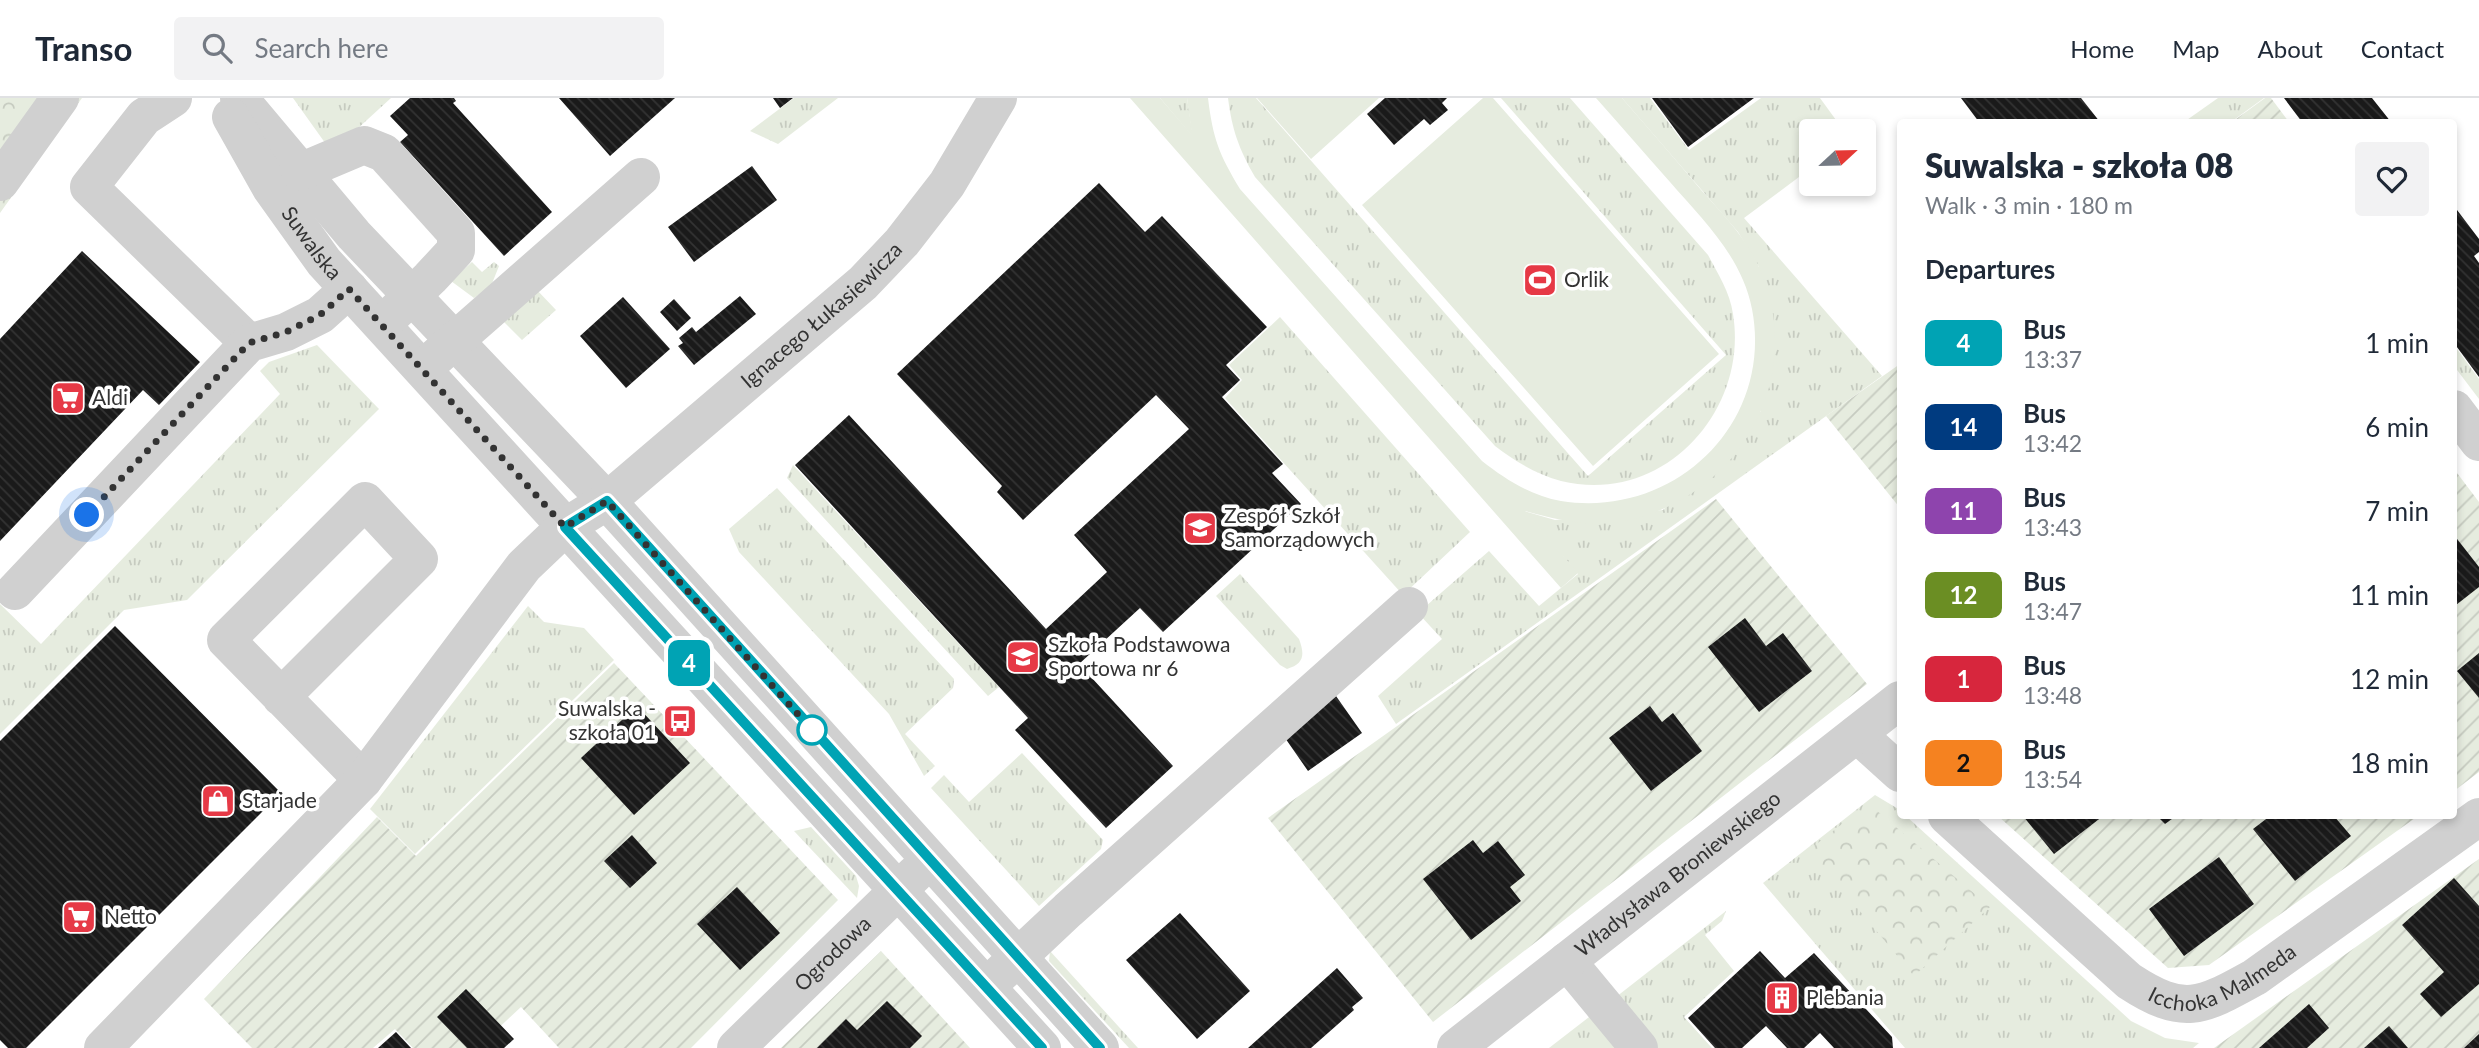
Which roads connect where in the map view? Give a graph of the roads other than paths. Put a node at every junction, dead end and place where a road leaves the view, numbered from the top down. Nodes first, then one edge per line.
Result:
1 (60, 98) edge
2 (173, 98) edge
3 (221, 98) edge
4 (239, 98) edge
5 (999, 98) edge
6 (300, 172) junction
7 (641, 177) dead end
8 (0, 182) edge
9 (349, 289) junction
10 (411, 297) junction
11 (381, 325) junction
12 (454, 340) junction
13 (249, 343) junction
14 (421, 370) junction
15 (2457, 413) edge
16 (2479, 442) edge
17 (607, 501) junction
18 (565, 527) junction
19 (15, 591) dead end
20 (1409, 606) dead end
21 (281, 697) junction
22 (1897, 702) edge
23 (1857, 734) junction
24 (1897, 770) edge
25 (363, 780) junction
26 (2479, 817) edge
27 (1950, 819) edge
28 (930, 860) junction
29 (897, 891) junction
30 (1018, 958) junction
31 (1567, 961) junction
32 (986, 988) junction
33 (103, 1048) edge
34 (736, 1048) edge
35 (1042, 1048) edge
36 (1100, 1048) edge
37 (1456, 1048) edge
38 (1639, 1048) edge

1 - 8 street
2 - 13 street
3 - 9 street, Suwalska
4 - 6 street, Suwalska
5 - 17 street, Ignacego Łukasiewicza
6 - 10 street, Suwalska
6 - 10 street
7 - 12 street
9 - 11 street, Suwalska
9 - 13 street
10 - 11 street
10 - 12 street, Suwalska
11 - 14 street, Suwalska
12 - 14 street
12 - 17 street, Suwalska
13 - 19 street
14 - 18 street, Suwalska
15 - 16 street
17 - 18 street
17 - 28 street, Suwalska
18 - 25 street
18 - 29 street, Suwalska
20 - 30 street
21 - 21 street
21 - 25 street
22 - 23 street, Władysława Broniewskiego
23 - 24 street
23 - 31 street, Władysława Broniewskiego
25 - 33 street
26 - 27 street, Icchoka Malmeda
28 - 29 street, Ogrodowa
28 - 30 street, Suwalska
29 - 32 street, Suwalska
29 - 34 street, Ogrodowa
30 - 32 street
30 - 36 street, Suwalska
31 - 37 street, Władysława Broniewskiego
31 - 38 street
32 - 35 street, Suwalska

